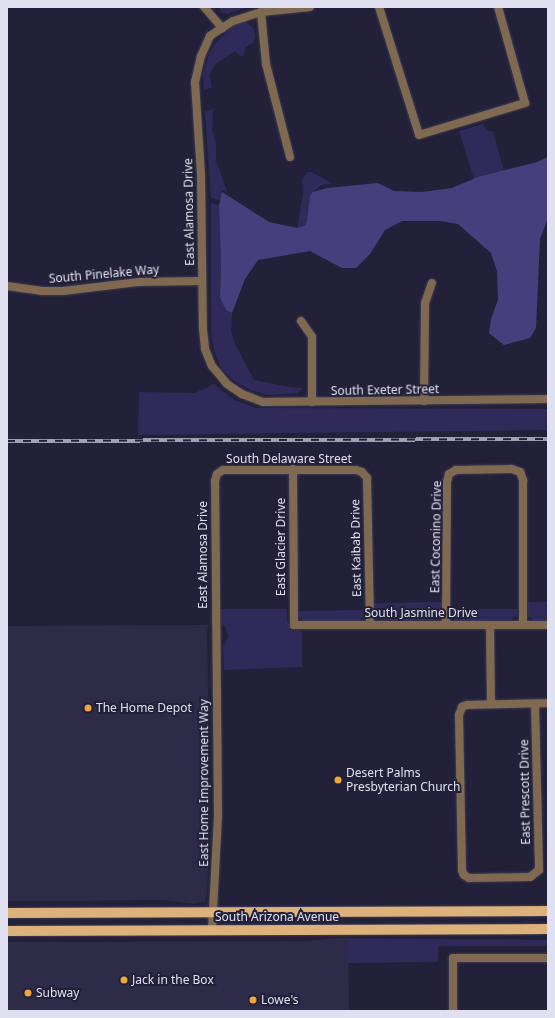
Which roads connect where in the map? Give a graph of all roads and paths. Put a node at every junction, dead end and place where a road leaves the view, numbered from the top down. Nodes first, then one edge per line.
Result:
1 (204, 7) edge
2 (310, 7) edge
3 (379, 7) edge
4 (498, 7) edge
5 (261, 12) junction
6 (222, 28) junction
7 (290, 157) dead end
8 (202, 281) junction
9 (432, 283) dead end
10 (7, 286) edge
11 (301, 321) dead end
12 (228, 384) joint
13 (548, 399) edge
14 (424, 401) junction
15 (312, 402) junction
16 (293, 469) junction
17 (362, 472) joint
18 (217, 474) joint
19 (294, 625) joint
20 (370, 625) junction
21 (446, 625) junction
22 (523, 625) junction
23 (548, 625) edge
24 (490, 626) junction
25 (216, 635) joint
26 (548, 703) edge
27 (491, 704) junction
28 (535, 704) junction
29 (548, 911) edge
30 (214, 912) junction
31 (7, 913) edge
32 (548, 929) edge
33 (7, 930) edge
34 (212, 930) junction
35 (548, 958) edge
36 (453, 1011) edge

1 - 6 street
2 - 5 street
3 - 4 street
5 - 6 street
5 - 7 street
6 - 8 street, East Alamosa Drive
8 - 10 street, South Pinelake Way
8 - 12 street, East Alamosa Drive
9 - 14 street
11 - 15 street
12 - 15 street, South Exeter Street
13 - 14 street, South Exeter Street
14 - 15 street, South Exeter Street
16 - 17 street, South Delaware Street
16 - 18 street, South Delaware Street
16 - 19 street, East Glacier Drive
17 - 20 street, East Kaibab Drive
18 - 25 street, East Alamosa Drive
19 - 20 street, South Jasmine Drive
20 - 21 street, South Jasmine Drive
21 - 22 street, East Coconino Drive
21 - 24 street, South Jasmine Drive
22 - 23 street, South Jasmine Drive
22 - 24 street, South Jasmine Drive
24 - 27 street
25 - 30 street, East Home Improvement Way
26 - 28 street
27 - 28 street
27 - 28 street, East Prescott Drive
29 - 30 main road, South Arizona Avenue
30 - 31 main road, South Arizona Avenue
30 - 34 street, East Home Improvement Way
32 - 34 main road, South Arizona Avenue
33 - 34 main road, South Arizona Avenue
35 - 36 street

